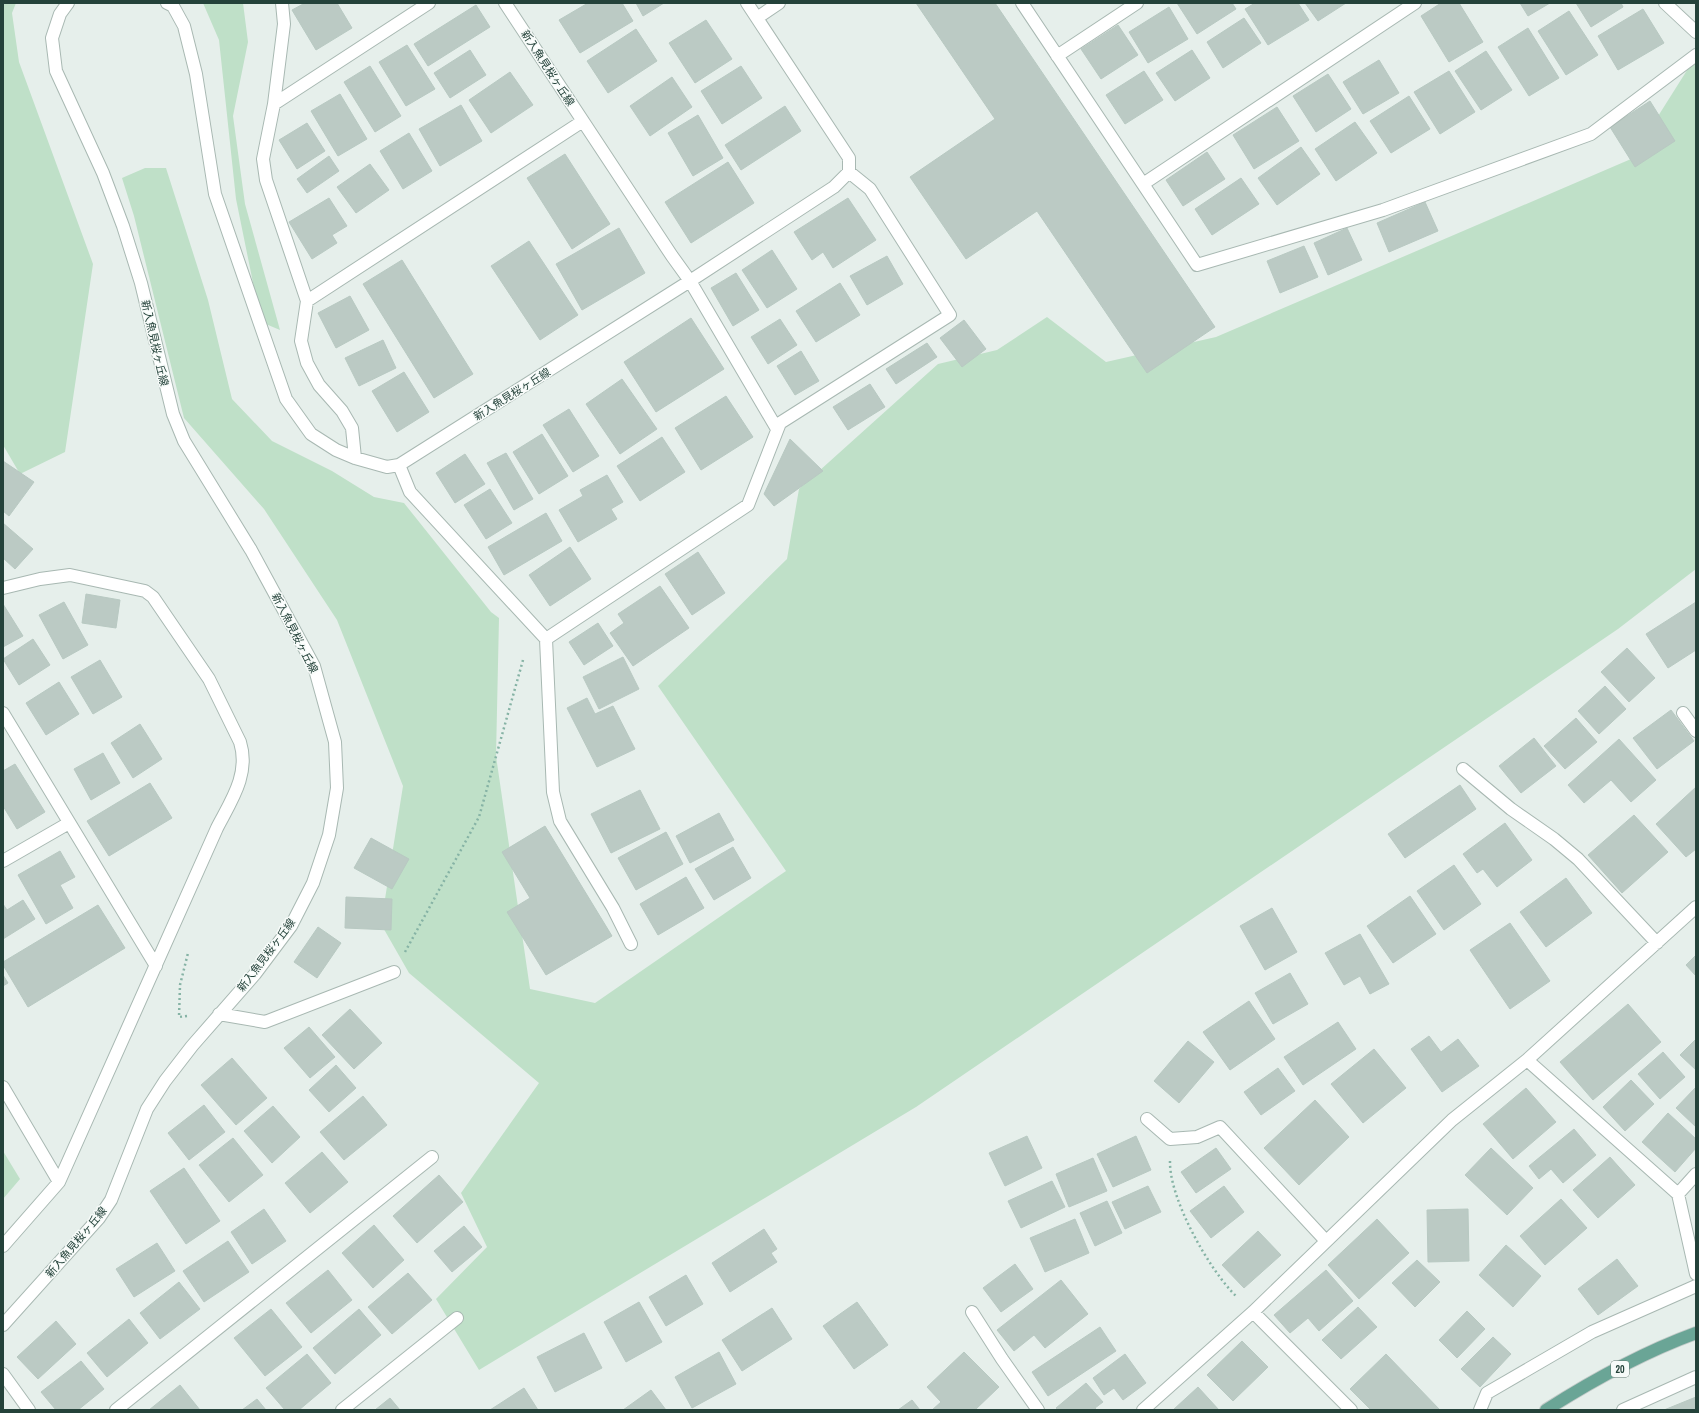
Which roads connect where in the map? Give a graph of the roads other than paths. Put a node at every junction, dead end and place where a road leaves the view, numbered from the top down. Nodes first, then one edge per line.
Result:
1 (68, 3) edge
2 (167, 3) edge
3 (282, 3) edge
4 (429, 3) edge
5 (506, 3) edge
6 (747, 3) edge
7 (779, 3) edge
8 (1022, 3) edge
9 (1137, 3) edge
10 (1415, 3) edge
11 (1665, 3) edge
12 (756, 18) junction
13 (1696, 32) edge
14 (1696, 55) edge
15 (1057, 56) junction
16 (274, 104) junction
17 (583, 121) junction
18 (850, 172) junction
19 (1143, 184) junction
20 (690, 281) junction
21 (307, 302) junction
22 (777, 430) junction
23 (355, 458) junction
24 (399, 466) junction
25 (3, 588) edge
26 (546, 639) junction
27 (1682, 713) dead end
28 (3, 714) edge
29 (1696, 731) edge
30 (1463, 769) dead end
31 (69, 823) junction
32 (3, 861) edge
33 (1696, 908) edge
34 (1657, 942) junction
35 (631, 944) dead end
36 (156, 966) junction
37 (394, 972) road end
38 (219, 1014) junction
39 (1527, 1060) junction
40 (3, 1087) edge
41 (1147, 1119) dead end
42 (432, 1157) dead end
43 (1696, 1174) edge
44 (59, 1182) junction
45 (1678, 1194) junction
46 (1326, 1241) junction
47 (3, 1246) edge
48 (1696, 1274) edge
49 (1696, 1286) edge
50 (972, 1312) dead end
51 (1253, 1312) junction
52 (457, 1318) dead end
53 (3, 1325) edge
54 (1696, 1333) edge
55 (3, 1374) edge
56 (1696, 1376) edge
57 (29, 1410) edge
58 (116, 1410) edge
59 (342, 1410) edge
60 (1038, 1410) edge
61 (1143, 1410) edge
62 (1351, 1410) edge
63 (1480, 1410) edge
64 (1546, 1410) edge
65 (1623, 1410) edge

1 - 38 street, 新入魚見桜ヶ丘線
2 - 23 street
3 - 16 street
4 - 16 street
5 - 17 street, 新入魚見桜ヶ丘線
6 - 12 street
7 - 12 street
8 - 15 street
9 - 15 street
10 - 19 street
11 - 13 street
12 - 18 street
14 - 19 street
15 - 19 street
16 - 21 street
17 - 20 street, 新入魚見桜ヶ丘線
17 - 21 street
18 - 20 street
18 - 22 street
20 - 22 street
20 - 24 street, 新入魚見桜ヶ丘線
21 - 23 street
22 - 26 street
23 - 24 street
24 - 26 street
25 - 36 street
26 - 35 street
27 - 29 street
28 - 31 street
30 - 34 street
31 - 32 street
31 - 36 street
33 - 34 street
34 - 39 street
36 - 44 street
37 - 38 street
38 - 53 street, 新入魚見桜ヶ丘線
39 - 45 street
39 - 46 street
40 - 44 street
41 - 46 street
42 - 58 street
43 - 45 street
44 - 47 street
45 - 48 street
46 - 51 street
49 - 63 street
50 - 60 street
51 - 61 street
51 - 62 street
52 - 59 street
54 - 64 main road, 20
55 - 57 street
56 - 65 street

